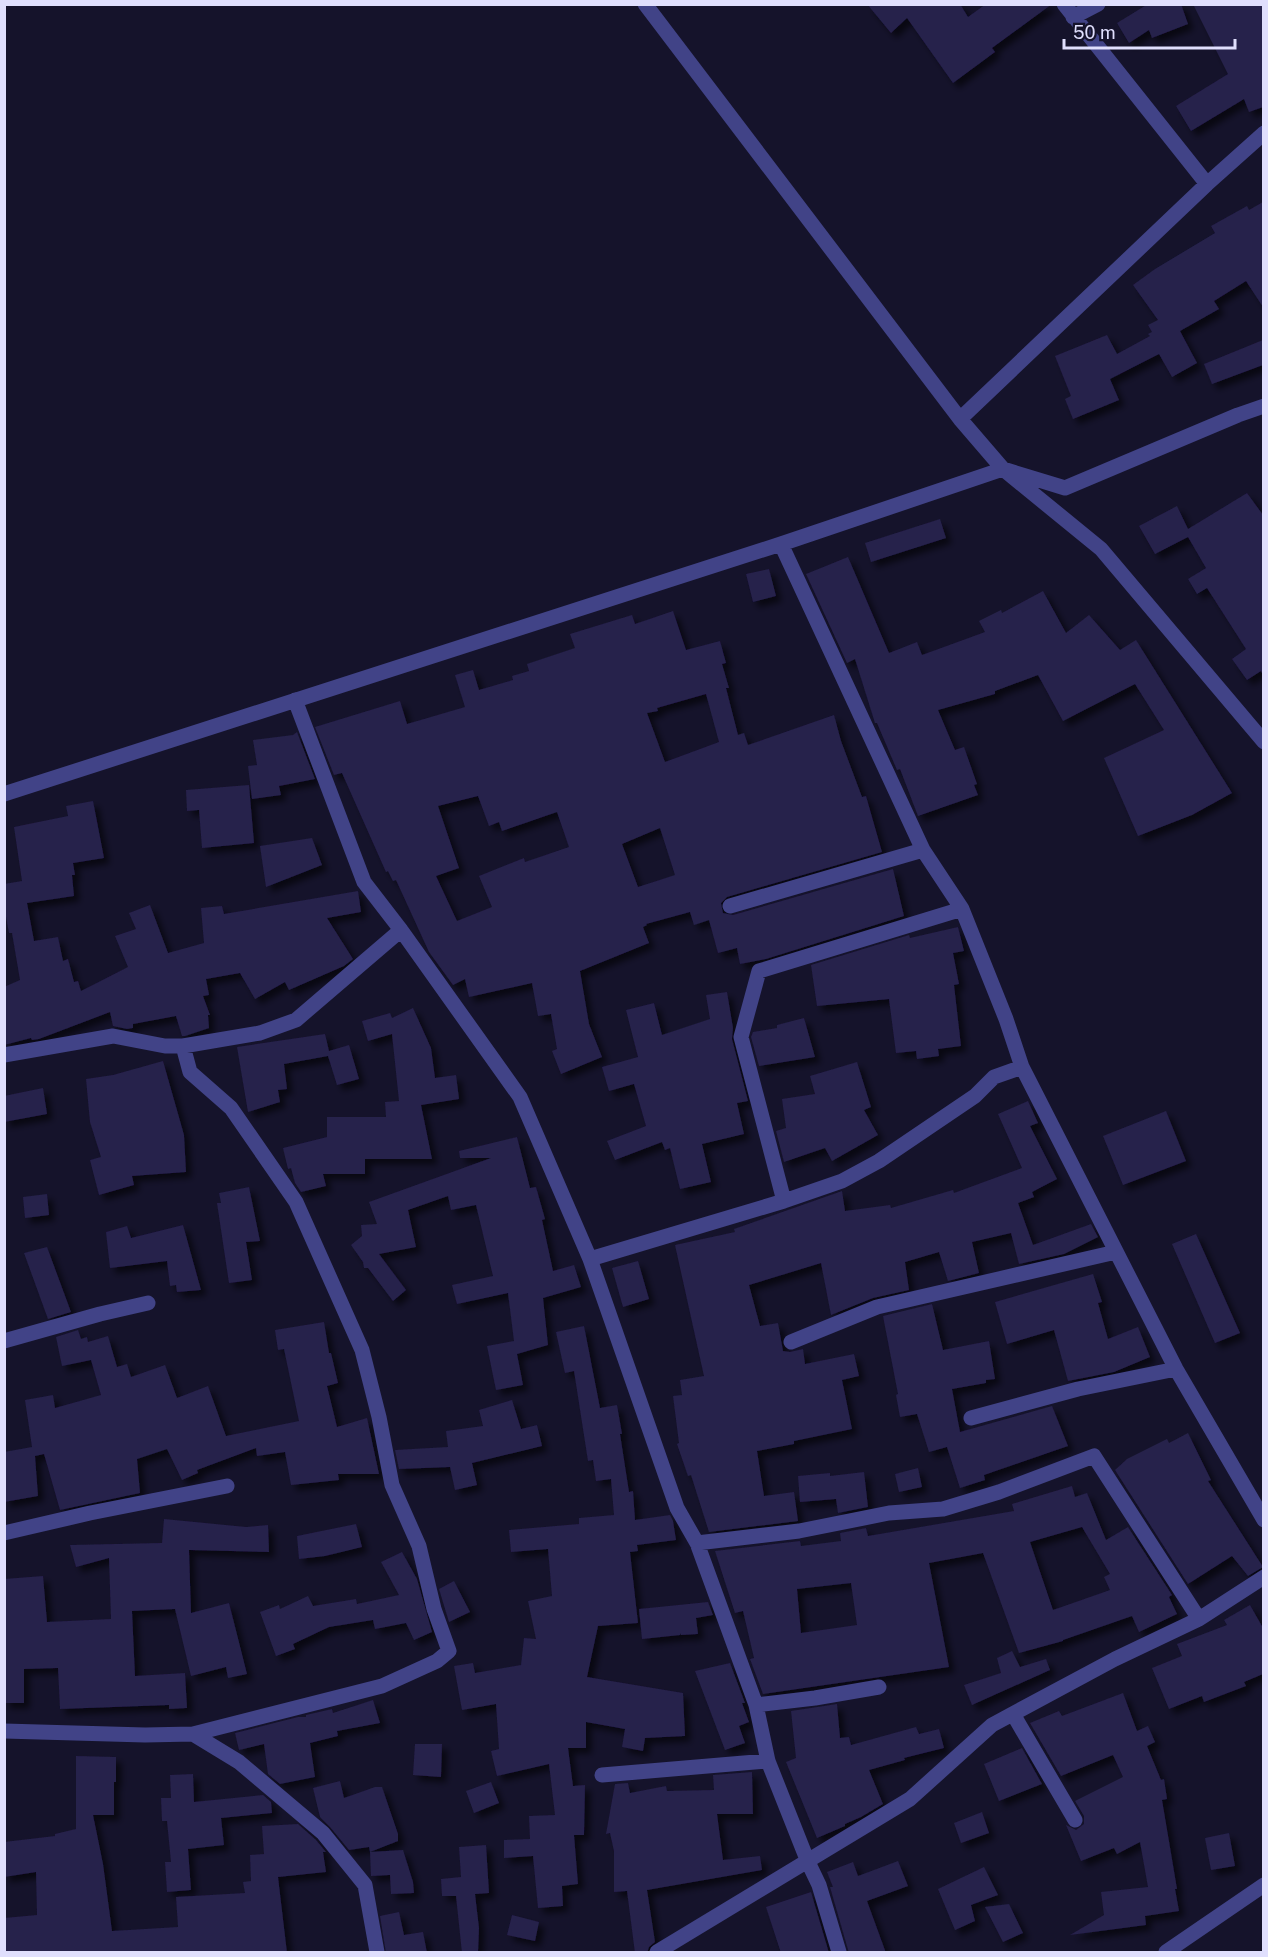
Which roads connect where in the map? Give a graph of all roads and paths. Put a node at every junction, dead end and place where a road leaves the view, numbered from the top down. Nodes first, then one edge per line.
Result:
1 (645, 4) edge
2 (1098, 4) edge
3 (1068, 11) edge
4 (1263, 133) edge
5 (1207, 184) junction
6 (1263, 406) edge
7 (960, 419) junction
8 (1003, 469) junction
9 (781, 544) junction
10 (295, 700) junction
11 (1263, 742) edge
12 (4, 794) edge
13 (923, 850) junction
14 (729, 906) dead end
15 (962, 909) junction
16 (401, 930) junction
17 (183, 1046) junction
18 (4, 1055) edge
19 (1022, 1067) junction
20 (784, 1201) junction
21 (1116, 1252) junction
22 (590, 1259) junction
23 (148, 1303) dead end
24 (4, 1341) edge
25 (791, 1342) dead end
26 (1176, 1370) junction
27 (971, 1418) dead end
28 (227, 1486) dead end
29 (1263, 1520) edge
30 (4, 1533) edge
31 (697, 1543) junction
32 (1263, 1577) edge
33 (1199, 1619) junction
34 (879, 1688) dead end
35 (756, 1705) junction
36 (1013, 1714) junction
37 (4, 1731) edge
38 (193, 1734) junction
39 (768, 1761) junction
40 (602, 1775) dead end
41 (1075, 1820) dead end
42 (808, 1863) junction
43 (1263, 1885) edge
44 (377, 1953) edge
45 (657, 1953) edge
46 (839, 1953) edge
47 (1166, 1953) edge

1 - 7 street
2 - 3 street
3 - 5 street
4 - 5 street
5 - 7 street
6 - 8 street
7 - 8 street
8 - 9 street
8 - 11 street
9 - 10 street
9 - 13 street
10 - 12 street
10 - 16 street
13 - 14 street
13 - 15 street
15 - 19 street
15 - 20 street
16 - 17 street
16 - 22 street
17 - 18 street
17 - 38 street
19 - 20 street
19 - 21 street
20 - 22 street
21 - 25 street
21 - 26 street
22 - 31 street
23 - 24 street
26 - 27 street
26 - 29 street
28 - 30 street
31 - 33 street
31 - 35 street
32 - 33 street
33 - 36 street
34 - 35 street
35 - 39 street
36 - 41 street
36 - 42 street
37 - 38 street
38 - 44 street
39 - 40 street
39 - 42 street
42 - 45 street
42 - 46 street
43 - 47 street

